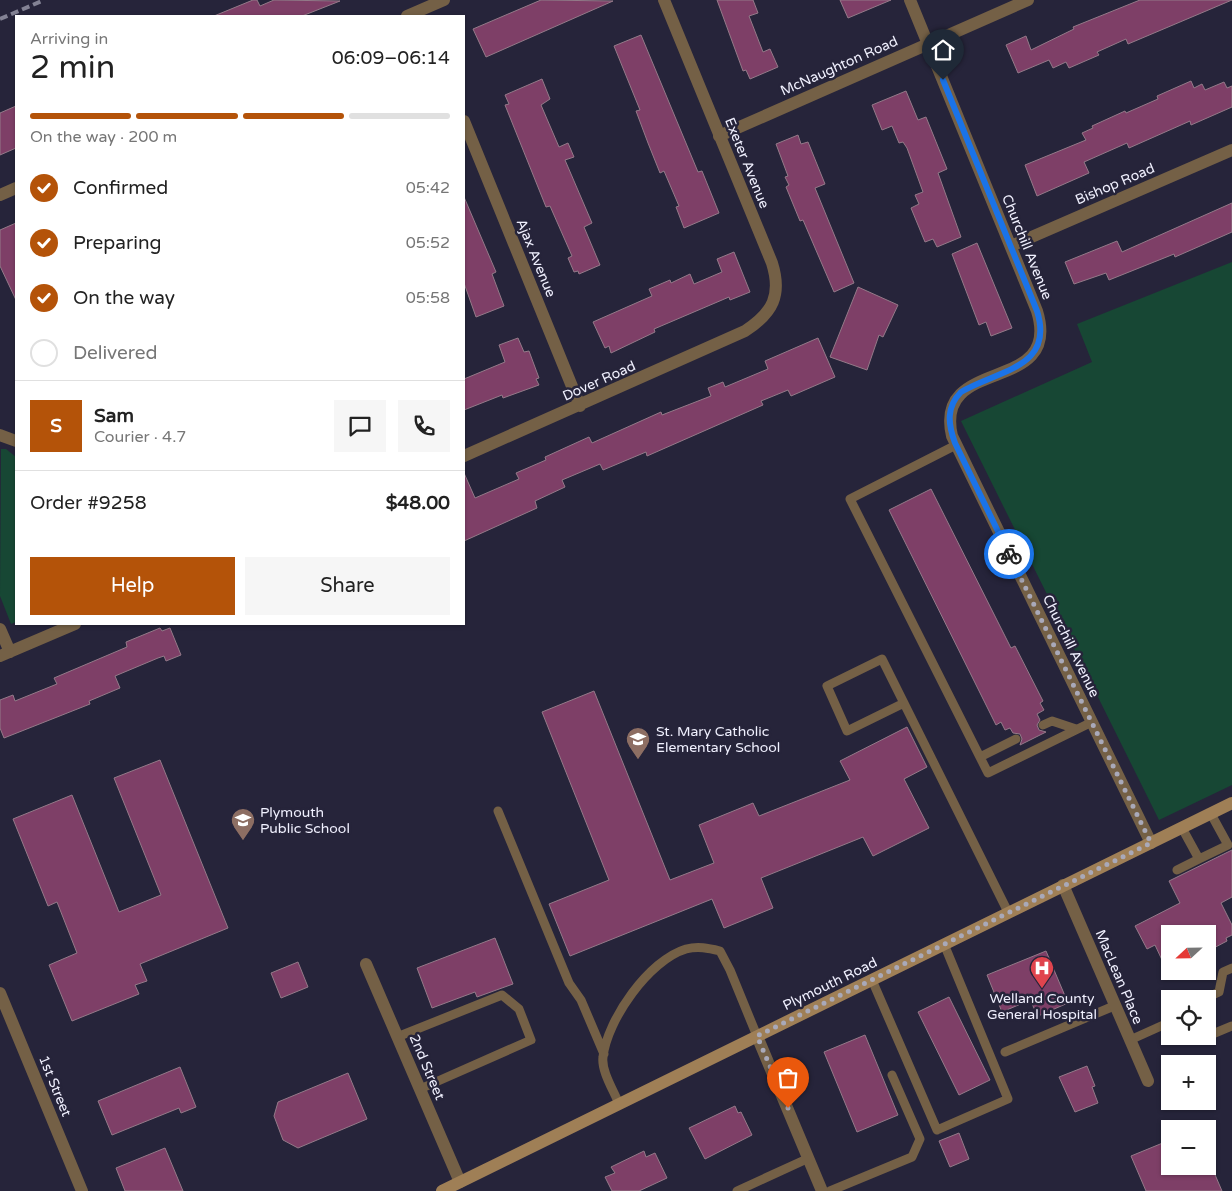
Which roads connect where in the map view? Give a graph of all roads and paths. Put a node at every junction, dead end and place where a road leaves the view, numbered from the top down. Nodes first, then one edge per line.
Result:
1 (444, 0) edge
2 (664, 0) edge
3 (910, 0) edge
4 (1028, 0) edge
5 (416, 15) edge
6 (928, 42) junction
7 (465, 123) edge
8 (719, 136) junction
9 (1232, 150) edge
10 (15, 188) edge
11 (0, 195) edge
12 (1010, 246) junction
13 (746, 331) joint
14 (580, 406) junction
15 (0, 435) edge
16 (15, 441) edge
17 (956, 445) junction
18 (465, 456) edge
19 (74, 625) edge
20 (0, 629) edge
21 (5, 654) edge
22 (904, 703) junction
23 (1092, 722) junction
24 (1043, 726) dead end
25 (1076, 730) junction
26 (1016, 738) dead end
27 (980, 757) junction
28 (1232, 803) edge
29 (498, 811) dead end
30 (1211, 814) junction
31 (1182, 828) junction
32 (1151, 843) junction
33 (1230, 844) edge
34 (1199, 859) junction
35 (1176, 870) dead end
36 (1063, 885) junction
37 (1008, 912) junction
38 (944, 944) junction
39 (366, 964) dead end
40 (1232, 968) edge
41 (872, 980) junction
42 (0, 993) edge
43 (1216, 993) edge
44 (1114, 1006) junction
45 (1161, 1026) edge
46 (1232, 1026) edge
47 (1216, 1033) edge
48 (757, 1036) junction
49 (397, 1037) junction
50 (1130, 1040) junction
51 (1004, 1052) dead end
52 (604, 1054) junction
53 (892, 1075) dead end
54 (1148, 1081) dead end
55 (420, 1089) junction
56 (619, 1104) junction
57 (808, 1158) junction
58 (451, 1188) edge
59 (82, 1191) edge
60 (737, 1191) edge
61 (822, 1191) edge
62 (830, 1191) edge

1 - 5 street
2 - 8 street, Exeter Avenue
3 - 6 street, Churchill Avenue
4 - 6 street, McNaughton Road
6 - 8 street, McNaughton Road
6 - 12 street, Churchill Avenue
7 - 14 street, Ajax Avenue
8 - 13 street, Exeter Avenue
9 - 12 street, Bishop Road
10 - 11 street
12 - 17 street, Churchill Avenue
13 - 14 street, Dover Road
14 - 18 street, Dover Road
15 - 16 street
17 - 23 street, Churchill Avenue
17 - 27 lane
19 - 21 street
20 - 21 street
22 - 22 lane
22 - 37 lane
23 - 25 lane
23 - 32 street, Churchill Avenue
24 - 25 lane
25 - 27 lane
26 - 27 lane
28 - 30 street, Plymouth Road
29 - 52 lane
30 - 31 street, Plymouth Road
30 - 33 lane
31 - 32 street, Plymouth Road
31 - 34 lane
32 - 36 street, Plymouth Road
33 - 34 lane
34 - 35 lane
36 - 37 street, Plymouth Road
36 - 44 street, MacLean Place
37 - 38 street, Plymouth Road
38 - 41 street, Plymouth Road
38 - 41 lane
39 - 49 street, 2nd Street
40 - 43 lane
41 - 48 street, Plymouth Road
42 - 59 street, 1st Street
44 - 50 street, MacLean Place
44 - 51 lane
45 - 50 lane
46 - 47 lane
48 - 52 lane
48 - 56 street, Plymouth Road
48 - 57 street
49 - 55 street, 2nd Street
49 - 55 lane
50 - 54 street, MacLean Place
52 - 56 lane
53 - 62 lane
55 - 58 street, 2nd Street
56 - 58 street, Plymouth Road
57 - 60 lane
57 - 61 street

